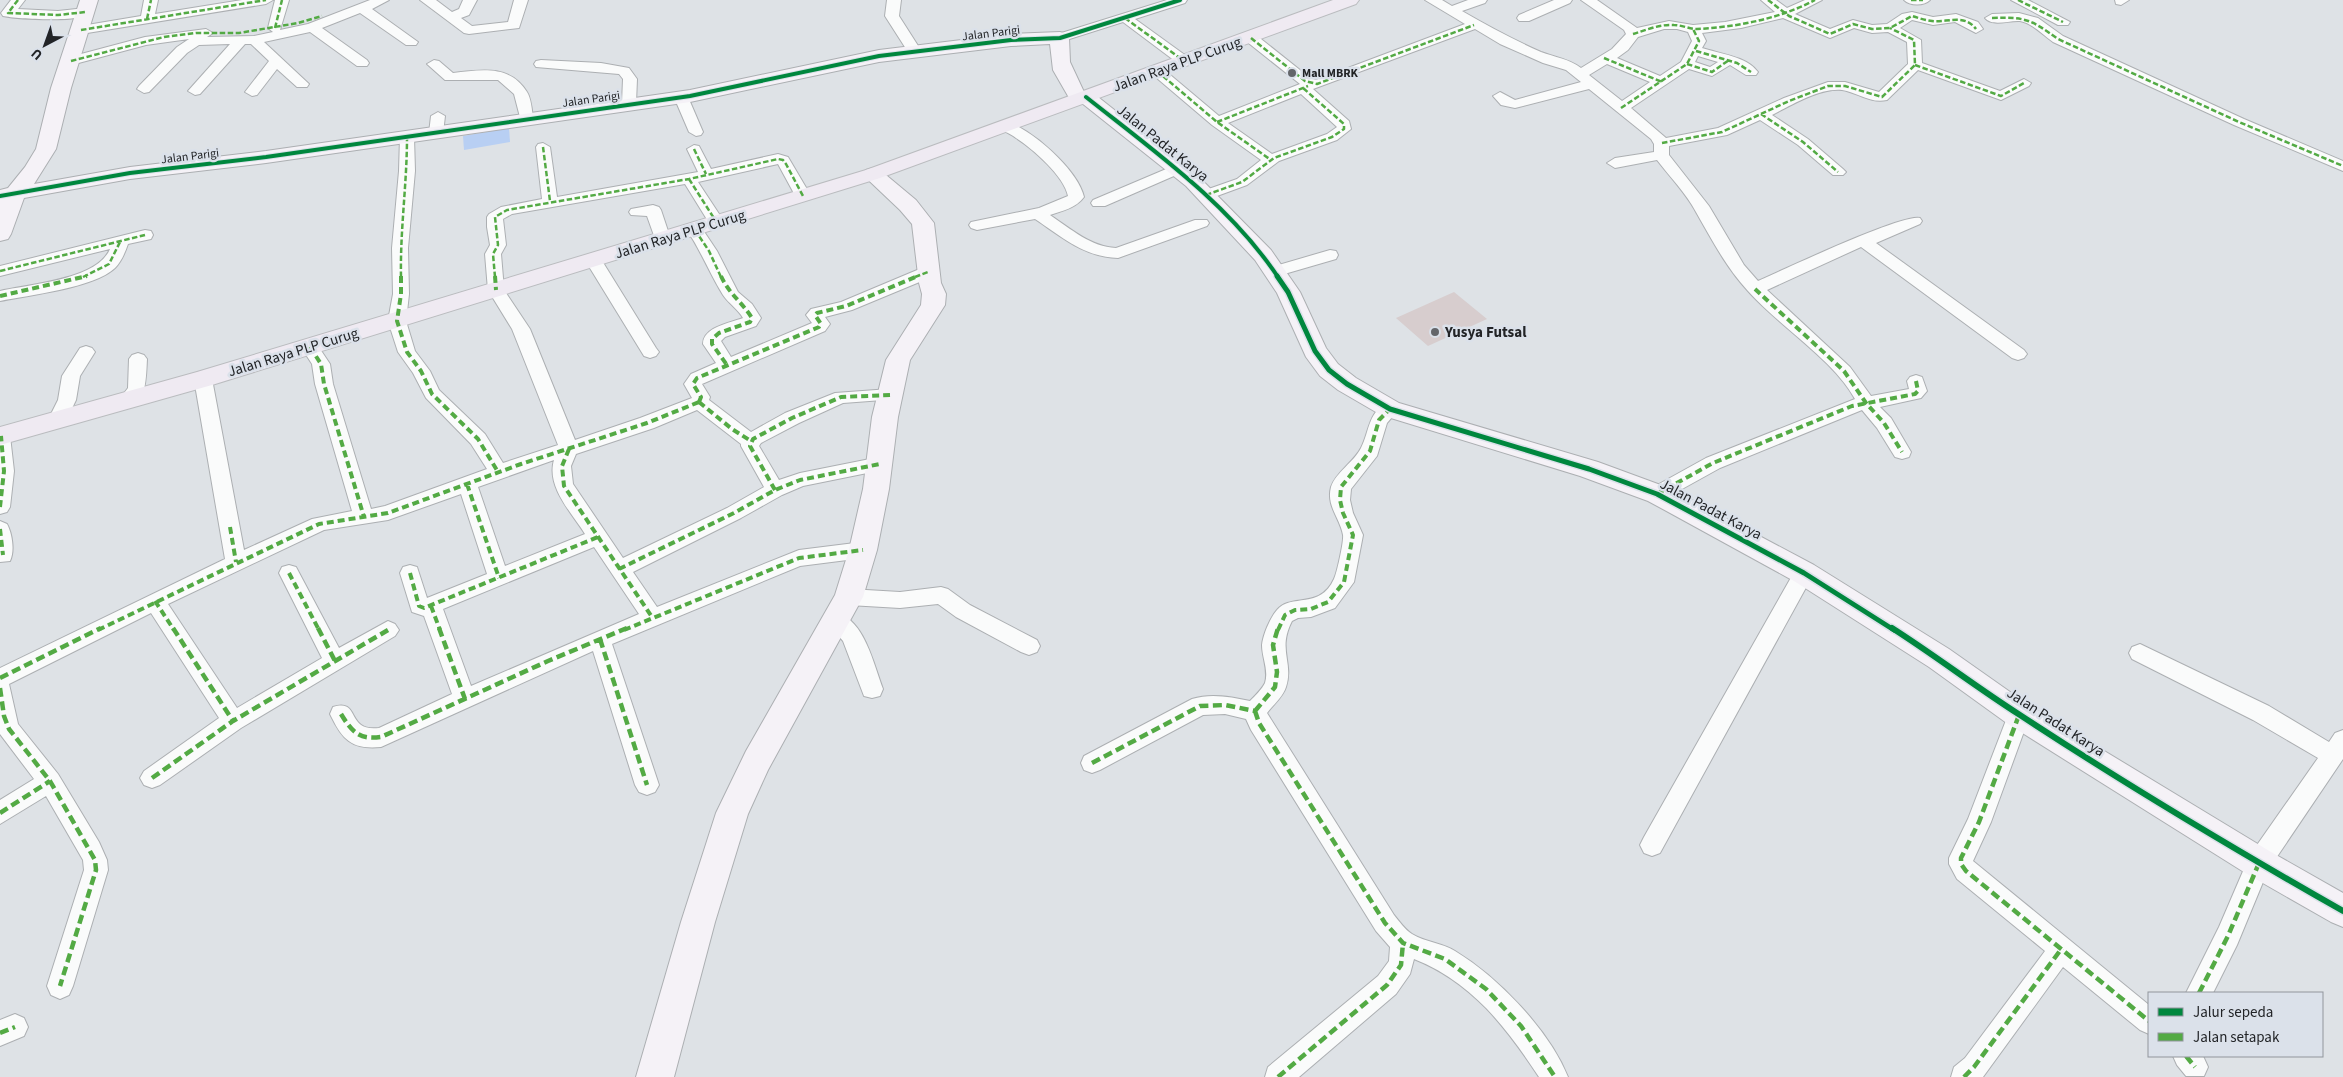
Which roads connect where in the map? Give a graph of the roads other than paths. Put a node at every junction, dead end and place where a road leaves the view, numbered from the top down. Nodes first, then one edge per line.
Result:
1 (18, 0) edge
2 (151, 0) edge
3 (266, 0) edge
4 (282, 0) edge
5 (382, 0) edge
6 (427, 0) edge
7 (470, 0) edge
8 (521, 0) edge
9 (894, 0) edge
10 (1180, 0) edge
11 (1350, 0) edge
12 (1432, 0) edge
13 (1480, 0) edge
14 (1565, 0) edge
15 (1588, 0) edge
16 (1768, 0) edge
17 (1814, 0) edge
18 (1911, 0) edge
19 (1923, 0) edge
20 (2018, 0) edge
21 (362, 8) junction
22 (1452, 11) junction
23 (4, 13) edge
24 (1785, 13) junction
25 (86, 14) edge
26 (322, 16) dead end
27 (452, 17) junction
28 (1125, 18) junction
29 (1524, 18) dead end
30 (1992, 18) dead end
31 (147, 19) junction
32 (2063, 22) dead end
33 (1474, 25) junction
34 (312, 27) junction
35 (275, 28) junction
36 (1890, 28) junction
37 (1693, 29) junction
38 (1976, 29) dead end
39 (1633, 34) junction
40 (1060, 38) junction
41 (1251, 38) junction
42 (247, 41) junction
43 (411, 42) dead end
44 (1696, 51) junction
45 (915, 52) junction
46 (1604, 58) junction
47 (1729, 60) junction
48 (276, 61) junction
49 (1184, 61) junction
50 (71, 62) junction
51 (362, 63) dead end
52 (434, 64) dead end
53 (541, 64) dead end
54 (1687, 64) junction
55 (1915, 65) junction
56 (1157, 71) junction
57 (1751, 72) dead end
58 (1578, 75) junction
59 (1662, 82) junction
60 (2024, 83) dead end
61 (302, 84) dead end
62 (1591, 84) junction
63 (1308, 86) junction
64 (144, 89) dead end
65 (195, 91) dead end
66 (252, 92) dead end
67 (1500, 96) dead end
68 (681, 97) junction
69 (1082, 98) junction
70 (629, 103) junction
71 (1621, 108) junction
72 (1761, 114) junction
73 (526, 118) junction
74 (1217, 122) junction
75 (1004, 126) junction
76 (696, 132) dead end
77 (407, 138) junction
78 (542, 147) dead end
79 (694, 149) dead end
80 (1661, 149) junction
81 (1271, 160) junction
82 (1616, 163) dead end
83 (2343, 166) edge
84 (1178, 169) junction
85 (1838, 172) dead end
86 (706, 174) junction
87 (873, 174) junction
88 (689, 179) junction
89 (7, 195) edge
90 (1206, 195) junction
91 (803, 196) junction
92 (550, 201) junction
93 (1100, 203) dead end
94 (637, 212) dead end
95 (1036, 213) junction
96 (1914, 221) dead end
97 (716, 223) junction
98 (1201, 223) dead end
99 (977, 224) dead end
100 (695, 230) junction
101 (0, 234) edge
102 (145, 236) dead end
103 (663, 240) junction
104 (120, 242) junction
105 (1864, 242) junction
106 (1330, 255) dead end
107 (593, 260) junction
108 (0, 271) edge
109 (928, 272) junction
110 (1274, 272) junction
111 (1755, 289) junction
112 (496, 290) junction
113 (0, 296) edge
114 (397, 321) junction
115 (310, 347) junction
116 (86, 352) dead end
117 (650, 352) dead end
118 (2018, 354) dead end
119 (138, 359) dead end
120 (727, 365) junction
121 (203, 379) junction
122 (1916, 381) dead end
123 (890, 395) junction
124 (127, 400) junction
125 (699, 402) junction
126 (1866, 403) junction
127 (1390, 409) junction
128 (57, 420) junction
129 (1, 436) edge
130 (751, 441) junction
131 (569, 449) junction
132 (1902, 452) dead end
133 (880, 464) junction
134 (498, 472) junction
135 (467, 484) junction
136 (775, 490) junction
137 (1657, 494) junction
138 (0, 507) edge
139 (364, 517) junction
140 (0, 529) edge
141 (598, 537) junction
142 (863, 550) junction
143 (3, 555) dead end
144 (236, 562) junction
145 (619, 569) junction
146 (289, 573) dead end
147 (410, 573) dead end
148 (1804, 573) junction
149 (498, 578) junction
150 (155, 601) junction
151 (431, 606) junction
152 (843, 609) junction
153 (652, 617) junction
154 (388, 630) dead end
155 (600, 639) junction
156 (1029, 646) dead end
157 (2140, 652) dead end
158 (335, 661) junction
159 (0, 678) edge
160 (0, 688) edge
161 (872, 688) dead end
162 (465, 699) junction
163 (1255, 711) junction
164 (341, 714) dead end
165 (2019, 715) junction
166 (233, 720) junction
167 (2338, 748) edge
168 (1092, 763) dead end
169 (152, 778) dead end
170 (50, 781) junction
171 (647, 785) dead end
172 (0, 813) edge
173 (1652, 845) dead end
174 (2259, 862) junction
175 (2343, 911) edge
176 (1403, 943) junction
177 (2062, 948) junction
178 (60, 986) dead end
179 (2200, 992) edge
180 (2148, 1020) edge
181 (655, 1077) edge
182 (1278, 1077) edge
183 (1555, 1077) edge
184 (1964, 1077) edge

1 - 23 street
2 - 31 street
3 - 31 street
4 - 35 street
5 - 21 street
6 - 27 street
7 - 27 street
8 - 27 street
9 - 45 street
10 - 28 street, Jalan Parigi
11 - 41 main road, Jalan Raya PLP Curug
12 - 22 street
13 - 22 street
14 - 29 street
15 - 39 street
16 - 24 street
17 - 24 street
18 - 19 street
20 - 32 street
21 - 34 street
21 - 43 street
22 - 33 street
23 - 25 street
24 - 36 street
24 - 37 street
25 - 31 street
25 - 50 street
26 - 35 street
28 - 40 street, Jalan Parigi
28 - 49 street
30 - 83 street
33 - 58 street
33 - 63 street
34 - 42 street
34 - 51 street
35 - 50 street
36 - 38 street
36 - 55 street
37 - 39 street
37 - 44 street
39 - 46 street
40 - 45 street, Jalan Parigi
40 - 69 street
41 - 49 main road, Jalan Raya PLP Curug
41 - 63 street
42 - 48 street
42 - 64 street
42 - 65 street
44 - 47 street
44 - 54 street
45 - 68 street, Jalan Parigi
46 - 58 street
46 - 59 street
47 - 54 street
47 - 57 street
48 - 61 street
48 - 66 street
49 - 56 main road, Jalan Raya PLP Curug
50 - 89 street
52 - 73 street
53 - 70 street
54 - 59 street
55 - 60 street
55 - 72 street
56 - 69 main road, Jalan Raya PLP Curug
56 - 74 street
58 - 62 street
59 - 71 street
62 - 67 street
62 - 71 street
63 - 74 street
63 - 81 street
68 - 70 street, Jalan Parigi
68 - 76 street
69 - 75 main road, Jalan Raya PLP Curug
69 - 84 street, Jalan Padat Karya
70 - 73 street, Jalan Parigi
71 - 80 street
72 - 80 street
72 - 85 street
73 - 77 street, Jalan Parigi
74 - 81 street
75 - 87 main road, Jalan Raya PLP Curug
75 - 95 street
77 - 89 street, Jalan Parigi
77 - 114 street
78 - 92 street
79 - 86 street
80 - 82 street
80 - 111 street
81 - 90 street
84 - 90 street, Jalan Padat Karya
84 - 93 street
86 - 88 street
86 - 91 street
87 - 91 main road, Jalan Raya PLP Curug
87 - 109 street
88 - 92 street
88 - 97 street
89 - 101 street
90 - 110 street, Jalan Padat Karya
91 - 97 main road, Jalan Raya PLP Curug
92 - 112 street
94 - 103 street
95 - 98 street
95 - 99 street
96 - 105 street
97 - 100 main road, Jalan Raya PLP Curug
100 - 103 main road, Jalan Raya PLP Curug
100 - 120 street
102 - 104 street
103 - 107 main road, Jalan Raya PLP Curug
104 - 108 street
104 - 113 street
105 - 111 street
105 - 118 street
106 - 110 street
107 - 112 main road, Jalan Raya PLP Curug
107 - 117 street
109 - 120 street
109 - 123 street
110 - 127 street, Jalan Padat Karya
111 - 126 street
112 - 114 main road, Jalan Raya PLP Curug
112 - 131 street
114 - 115 main road, Jalan Raya PLP Curug
114 - 134 street
115 - 121 main road, Jalan Raya PLP Curug
115 - 139 street
116 - 128 street
119 - 124 street
120 - 125 street
121 - 124 main road, Jalan Raya PLP Curug
121 - 144 street
122 - 126 street
123 - 130 street
123 - 133 street
124 - 128 main road, Jalan Raya PLP Curug
125 - 130 street
125 - 131 street
126 - 132 street
126 - 137 street
127 - 137 street, Jalan Padat Karya
127 - 163 street
128 - 129 main road, Jalan Raya PLP Curug
129 - 138 street
130 - 136 street
131 - 134 street
131 - 141 street
133 - 136 street
133 - 142 street
134 - 135 street
135 - 139 street
135 - 149 street
136 - 145 street
137 - 148 street, Jalan Padat Karya
139 - 144 street
140 - 143 street
141 - 145 street
141 - 149 street
142 - 152 street
142 - 153 street
144 - 150 street
145 - 153 street
146 - 158 street
147 - 151 street
148 - 165 street, Jalan Padat Karya
148 - 173 street
149 - 151 street
150 - 159 street
150 - 166 street
151 - 162 street
152 - 156 street
152 - 161 street
152 - 181 street
153 - 155 street
154 - 158 street
155 - 162 street
155 - 171 street
157 - 167 street
158 - 166 street
160 - 170 street
162 - 164 street
163 - 168 street
163 - 176 street
165 - 174 street, Jalan Padat Karya
165 - 177 street
166 - 169 street
167 - 174 street
170 - 172 street
170 - 178 street
174 - 175 street, Jalan Padat Karya
174 - 179 street
176 - 182 street
176 - 183 street
177 - 180 street
177 - 184 street

